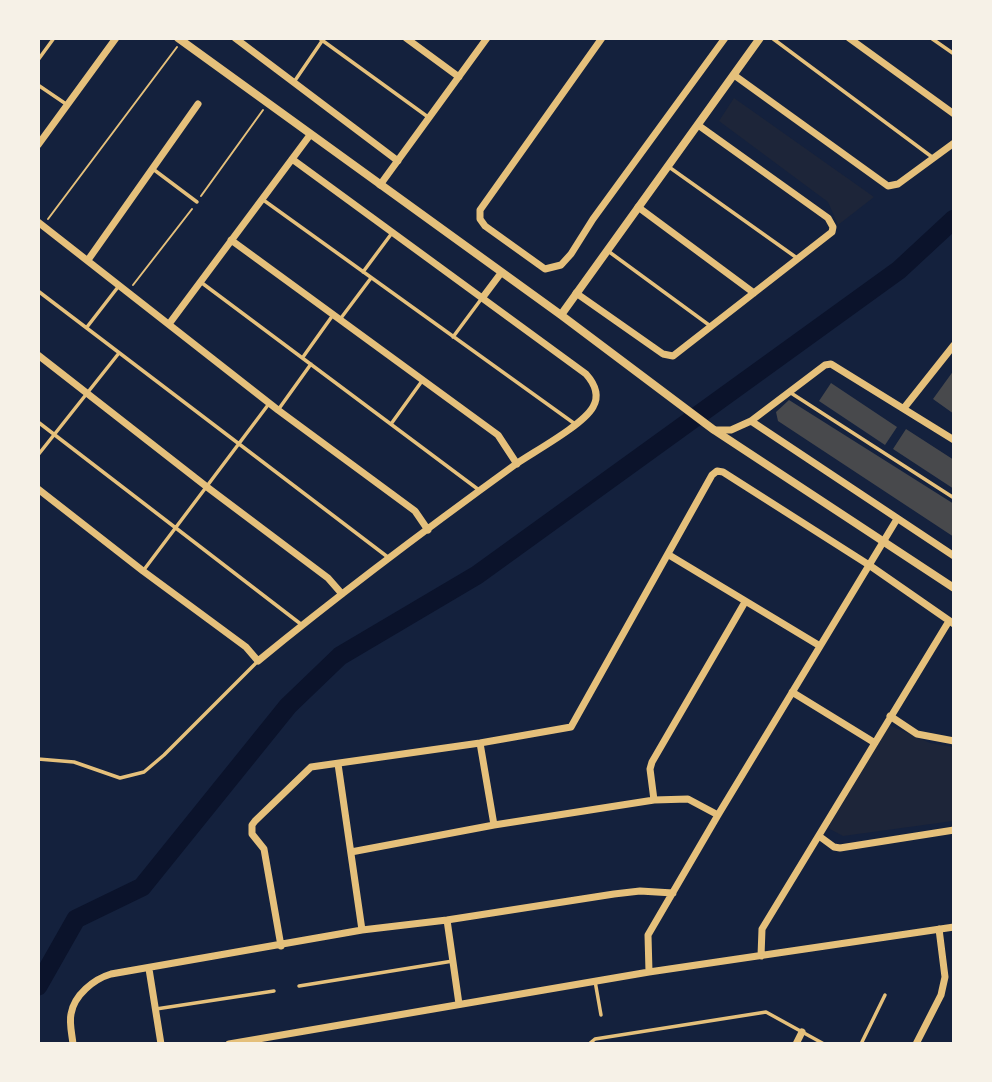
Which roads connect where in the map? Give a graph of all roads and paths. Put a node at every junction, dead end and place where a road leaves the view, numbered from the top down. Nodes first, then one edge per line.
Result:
1 (54, 38) edge
2 (116, 38) edge
3 (235, 38) edge
4 (406, 38) edge
5 (487, 38) edge
6 (602, 38) edge
7 (725, 38) edge
8 (760, 38) edge
9 (772, 38) edge
10 (849, 38) edge
11 (931, 38) edge
12 (180, 40) edge
13 (321, 40) edge
14 (954, 54) edge
15 (38, 60) edge
16 (734, 75) junction
17 (459, 77) junction
18 (294, 82) junction
19 (38, 85) edge
20 (198, 104) dead end
21 (68, 106) junction
22 (954, 114) edge
23 (429, 118) junction
24 (698, 125) junction
25 (310, 135) junction
26 (954, 143) edge
27 (38, 145) edge
28 (934, 158) junction
29 (292, 159) junction
30 (398, 161) junction
31 (668, 166) junction
32 (153, 169) junction
33 (380, 185) junction
34 (262, 199) junction
35 (197, 202) dead end
36 (638, 207) junction
37 (41, 224) edge
38 (393, 232) junction
39 (232, 240) junction
40 (607, 250) junction
41 (799, 259) junction
42 (88, 260) junction
43 (363, 272) junction
44 (501, 273) junction
45 (371, 277) junction
46 (200, 282) junction
47 (120, 285) junction
48 (38, 291) edge
49 (576, 293) junction
50 (754, 293) junction
51 (483, 297) junction
52 (561, 315) junction
53 (338, 316) junction
54 (169, 324) junction
55 (711, 327) junction
56 (86, 328) junction
57 (453, 337) junction
58 (954, 345) edge
59 (119, 353) junction
60 (38, 355) edge
61 (302, 358) junction
62 (311, 364) junction
63 (423, 379) junction
64 (790, 393) junction
65 (88, 394) junction
66 (269, 403) junction
67 (904, 408) junction
68 (278, 410) junction
69 (751, 421) junction
70 (38, 422) edge
71 (391, 424) junction
72 (575, 424) junction
73 (714, 430) junction
74 (55, 435) junction
75 (954, 440) edge
76 (239, 444) junction
77 (38, 455) edge
78 (517, 464) junction
79 (207, 487) junction
80 (38, 489) edge
81 (481, 491) junction
82 (954, 498) edge
83 (897, 519) junction
84 (176, 528) junction
85 (428, 530) junction
86 (883, 541) junction
87 (668, 555) junction
88 (954, 556) edge
89 (389, 558) junction
90 (869, 565) junction
91 (144, 571) junction
92 (954, 588) edge
93 (342, 594) junction
94 (745, 602) junction
95 (951, 622) edge
96 (302, 625) junction
97 (820, 646) junction
98 (258, 661) junction
99 (792, 692) junction
100 (890, 716) junction
101 (954, 741) edge
102 (480, 743) junction
103 (875, 743) junction
104 (38, 759) edge
105 (338, 764) junction
106 (654, 800) junction
107 (718, 815) junction
108 (494, 825) junction
109 (954, 830) edge
110 (819, 836) junction
111 (351, 852) junction
112 (673, 892) junction
113 (447, 920) junction
114 (954, 927) edge
115 (939, 929) junction
116 (362, 930) junction
117 (281, 946) junction
118 (761, 956) junction
119 (453, 961) junction
120 (149, 969) junction
121 (649, 972) junction
122 (949, 976) edge
123 (595, 981) junction
124 (299, 986) dead end
125 (274, 990) dead end
126 (885, 995) dead end
127 (459, 1004) junction
128 (156, 1009) junction
129 (601, 1015) dead end
130 (802, 1032) junction
131 (73, 1044) edge
132 (161, 1044) edge
133 (229, 1044) edge
134 (589, 1044) edge
135 (796, 1044) edge
136 (824, 1044) edge
137 (861, 1044) edge
138 (916, 1044) edge

1 - 15 lane
2 - 21 street
3 - 18 street
4 - 17 street
5 - 17 street
6 - 7 street
8 - 16 street
9 - 28 lane
10 - 22 street
11 - 14 lane
12 - 25 street
12 - 37 path
13 - 18 lane
13 - 23 lane
16 - 24 street
16 - 28 street
17 - 23 street
18 - 30 street
19 - 21 lane
20 - 32 street
21 - 27 street
23 - 30 street
24 - 31 street
24 - 41 street
25 - 29 street
25 - 33 street
26 - 28 street
29 - 34 street
29 - 38 street
30 - 33 street
31 - 36 street
31 - 41 lane
32 - 35 lane
32 - 42 street
33 - 44 street
34 - 39 street
34 - 43 lane
36 - 40 street
36 - 50 street
37 - 42 street
38 - 43 lane
38 - 51 street
39 - 46 street
39 - 53 street
40 - 49 street
40 - 55 lane
41 - 50 street
42 - 47 street
43 - 45 lane
44 - 51 street
44 - 52 street
45 - 53 lane
45 - 57 lane
46 - 54 street
46 - 61 lane
47 - 54 street
47 - 56 lane
48 - 56 lane
49 - 52 street
49 - 55 street
50 - 55 street
51 - 57 lane
51 - 72 street
52 - 73 street
53 - 61 lane
53 - 63 street
54 - 66 street
56 - 59 lane
57 - 72 lane
58 - 67 street
59 - 65 lane
59 - 76 lane
60 - 65 street
61 - 62 lane
62 - 68 lane
62 - 71 lane
63 - 71 lane
63 - 78 street
64 - 67 street
64 - 69 street
64 - 82 lane
65 - 74 lane
65 - 79 street
66 - 68 street
66 - 76 lane
67 - 75 street
68 - 85 street
69 - 73 street
69 - 83 street
70 - 74 lane
71 - 81 lane
72 - 78 street
73 - 86 street
74 - 77 lane
74 - 84 lane
76 - 79 lane
76 - 89 lane
78 - 81 street
79 - 84 lane
79 - 93 street
80 - 91 street
81 - 85 street
83 - 86 street
83 - 88 street
84 - 91 lane
84 - 96 lane
85 - 89 street
86 - 90 street
86 - 92 street
87 - 90 street
87 - 94 street
87 - 102 street
89 - 93 street
90 - 95 street
90 - 97 street
91 - 98 street
93 - 96 street
94 - 97 street
94 - 106 street
95 - 100 street
96 - 98 street
97 - 99 street
98 - 104 lane
99 - 103 street
99 - 107 street
100 - 101 street
100 - 103 street
102 - 105 street
102 - 108 street
103 - 110 street
105 - 111 street
105 - 117 street
106 - 107 street
106 - 108 street
107 - 112 street
108 - 111 street
109 - 110 street
110 - 118 street
111 - 116 street
112 - 113 street
112 - 121 street
113 - 116 street
113 - 119 street
114 - 115 street
115 - 118 street
115 - 122 street
116 - 117 street
117 - 120 street
118 - 121 street
119 - 124 lane
119 - 127 street
120 - 128 street
120 - 131 street
121 - 123 street
122 - 138 street
123 - 127 street
123 - 129 lane
125 - 128 lane
126 - 137 lane
127 - 133 street
128 - 132 street
130 - 134 lane
130 - 135 street
130 - 136 lane

